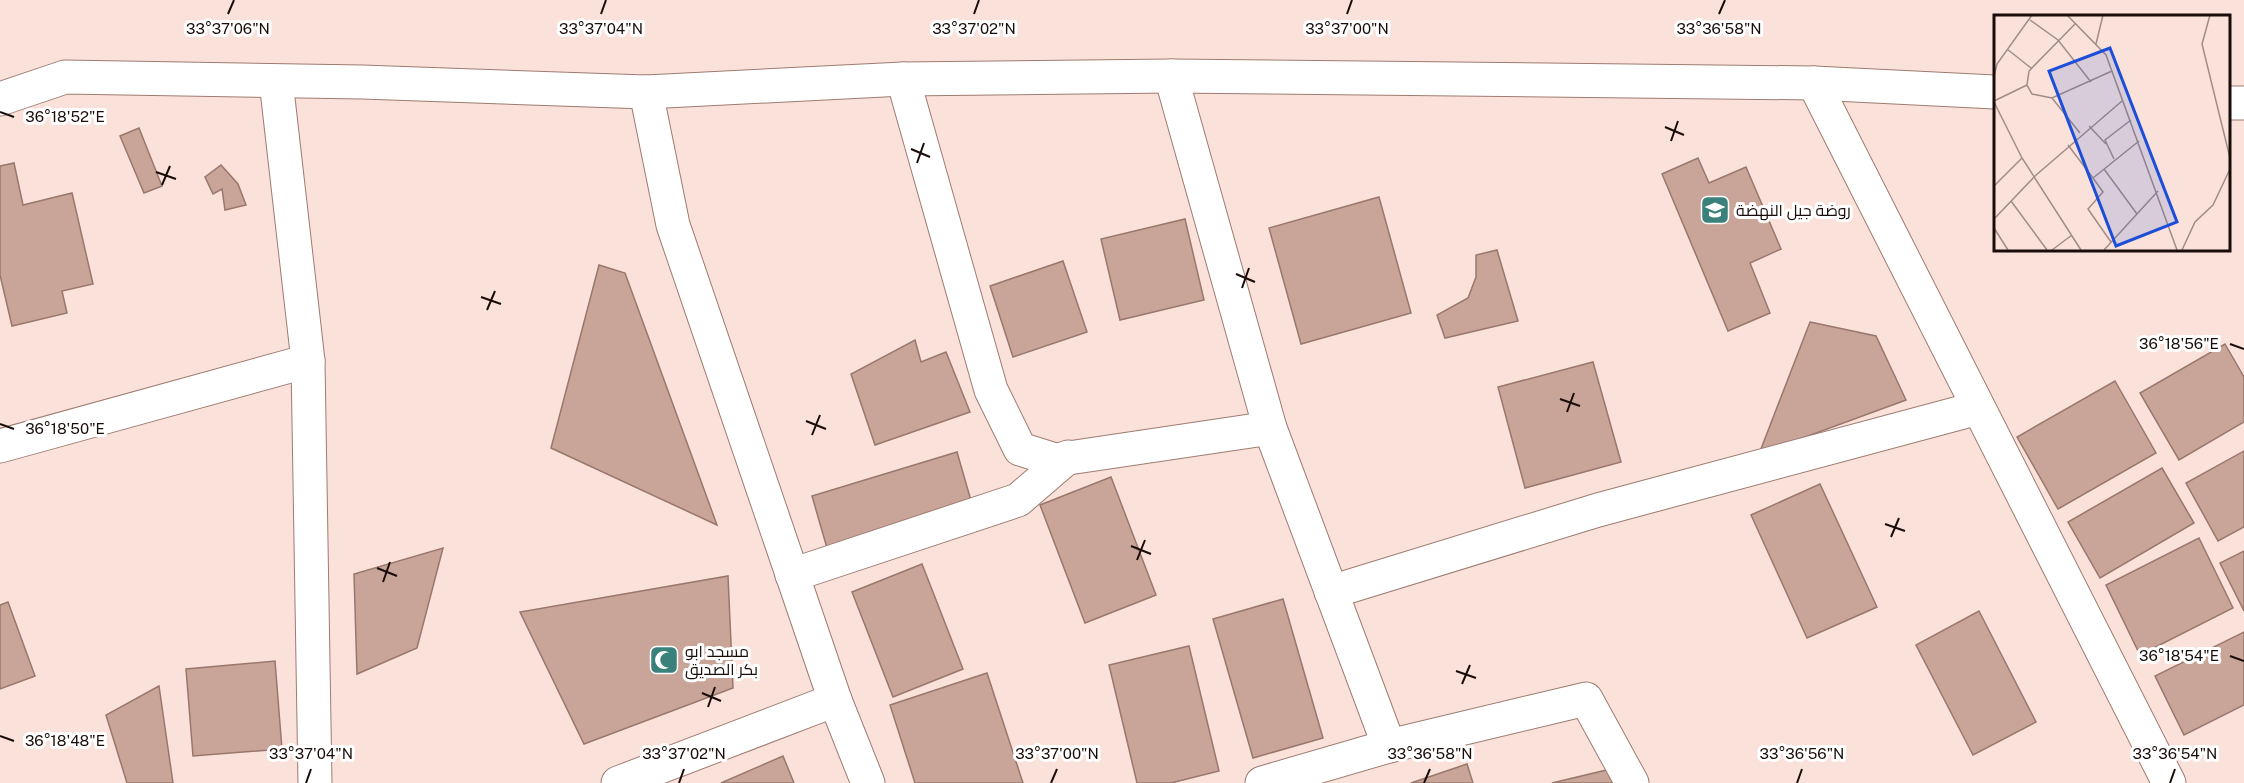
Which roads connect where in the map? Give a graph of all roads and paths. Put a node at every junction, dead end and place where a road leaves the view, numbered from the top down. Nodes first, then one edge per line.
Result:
1 (1171, 76) junction
2 (903, 79) junction
3 (276, 81) junction
4 (1814, 83) junction
5 (646, 92) junction
6 (1994, 92) edge
7 (0, 99) edge
8 (308, 361) junction
9 (1978, 408) junction
10 (1270, 428) junction
11 (0, 446) edge
12 (1068, 458) junction
13 (792, 575) junction
14 (1331, 592) junction
15 (835, 700) junction
16 (1389, 746) junction
17 (315, 783) edge
18 (618, 783) edge
19 (868, 783) edge
20 (1262, 783) edge
21 (1632, 783) edge
22 (2169, 783) edge

1 - 2 street
1 - 4 street
1 - 10 street
2 - 5 street
2 - 12 street
3 - 5 street
3 - 7 street
3 - 8 street
4 - 6 street
4 - 9 street
5 - 13 street
8 - 11 street
8 - 17 street
9 - 14 street
9 - 22 street
10 - 12 street
10 - 14 street
12 - 13 street
13 - 15 street
14 - 16 street
15 - 18 street
15 - 19 street
16 - 20 street
16 - 21 street

